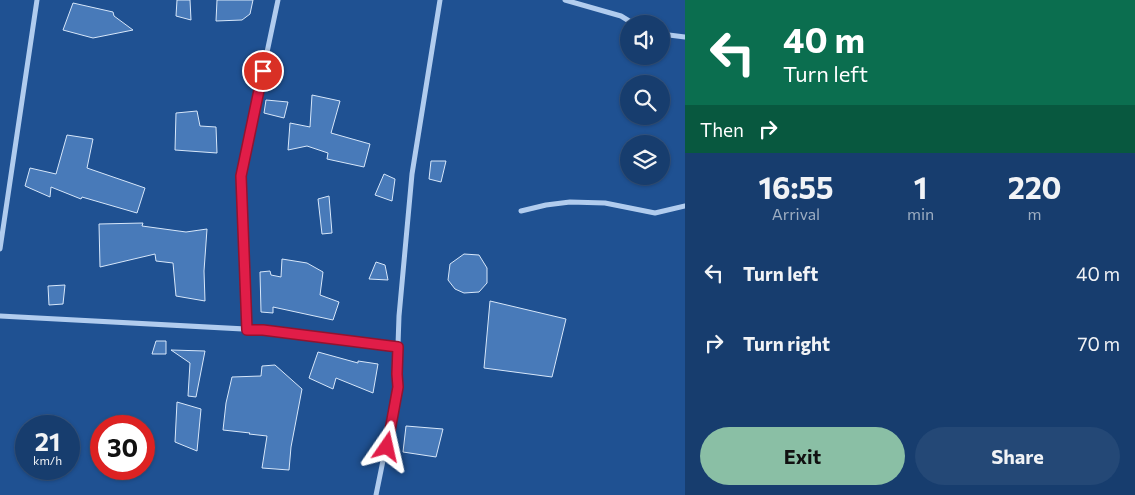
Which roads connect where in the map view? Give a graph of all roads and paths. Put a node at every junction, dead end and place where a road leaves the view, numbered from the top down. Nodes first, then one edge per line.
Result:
1 (37, 0) edge
2 (278, 0) edge
3 (440, 0) edge
4 (565, 0) edge
5 (620, 16) edge
6 (670, 35) edge
7 (685, 37) edge
8 (685, 206) edge
9 (521, 211) dead end
10 (0, 249) edge
11 (0, 316) edge
12 (247, 330) junction
13 (398, 347) junction
14 (376, 495) edge

1 - 10 street
2 - 12 street
3 - 13 street
4 - 5 street
6 - 7 street
8 - 9 street
11 - 12 street
12 - 13 street
13 - 14 street

